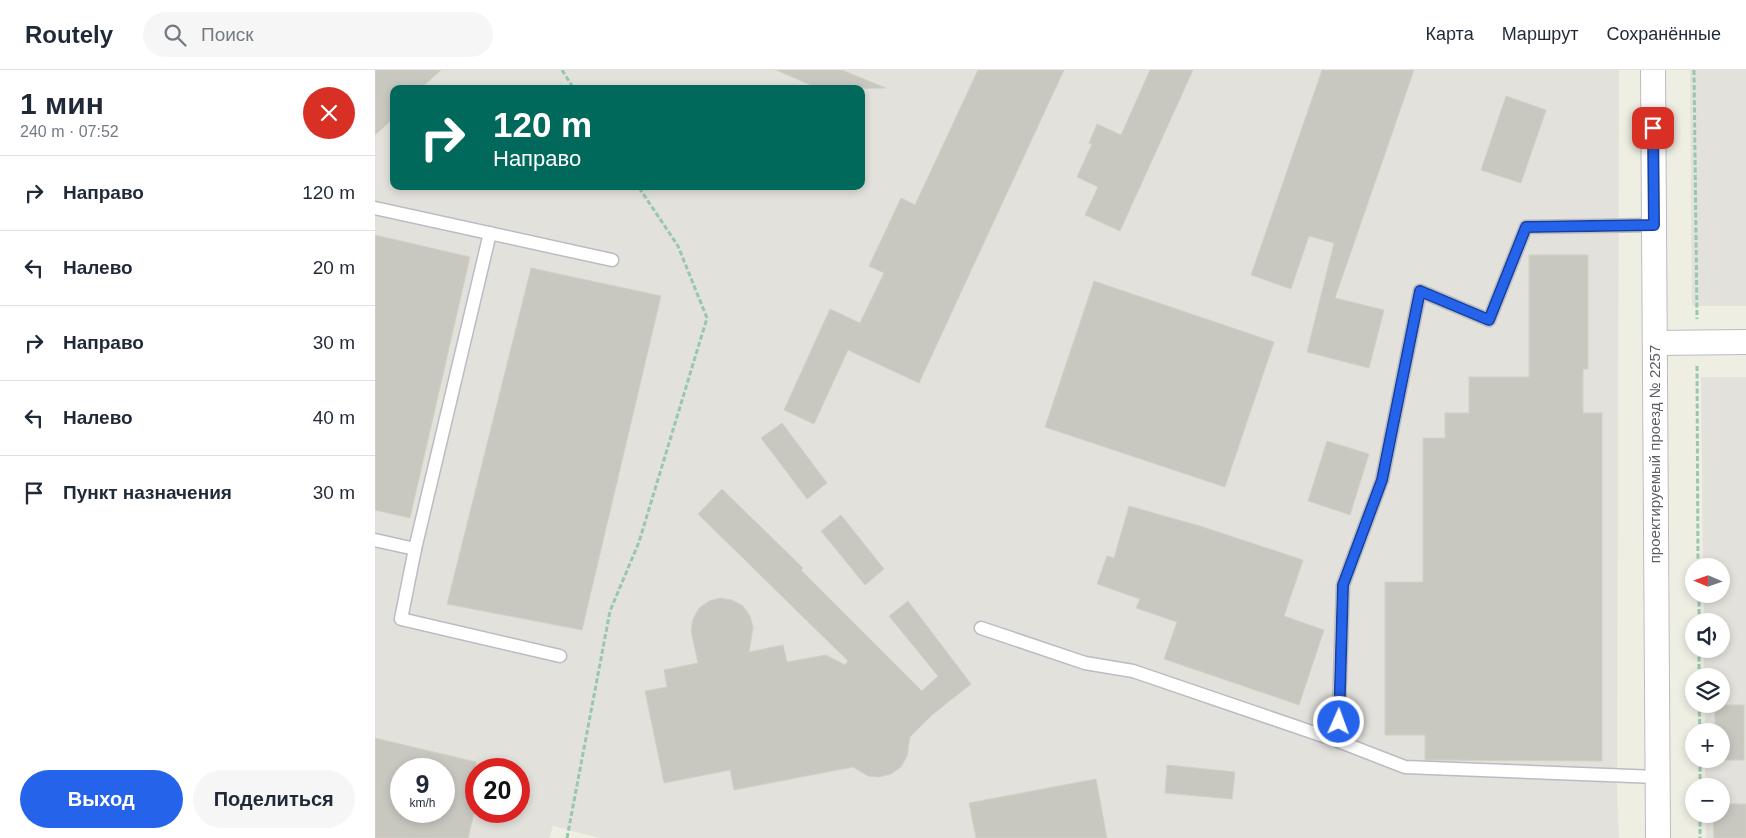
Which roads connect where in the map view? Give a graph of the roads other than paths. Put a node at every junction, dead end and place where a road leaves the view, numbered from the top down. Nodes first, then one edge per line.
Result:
1 (1653, 70) edge
2 (375, 208) edge
3 (1654, 225) junction
4 (490, 233) junction
5 (612, 260) dead end
6 (1746, 342) edge
7 (1655, 343) junction
8 (375, 540) edge
9 (415, 549) junction
10 (981, 628) dead end
11 (560, 656) dead end
12 (1338, 741) junction
13 (1657, 778) junction
14 (1658, 838) edge

1 - 3 street, проектируемый проезд № 2257
2 - 4 lane
3 - 7 street, проектируемый проезд № 2257
3 - 12 lane
4 - 5 lane
4 - 9 lane
6 - 7 street
7 - 13 street, проектируемый проезд № 2257
8 - 9 lane
9 - 11 lane
10 - 12 lane
12 - 13 lane
13 - 14 street, проектируемый проезд № 2257

